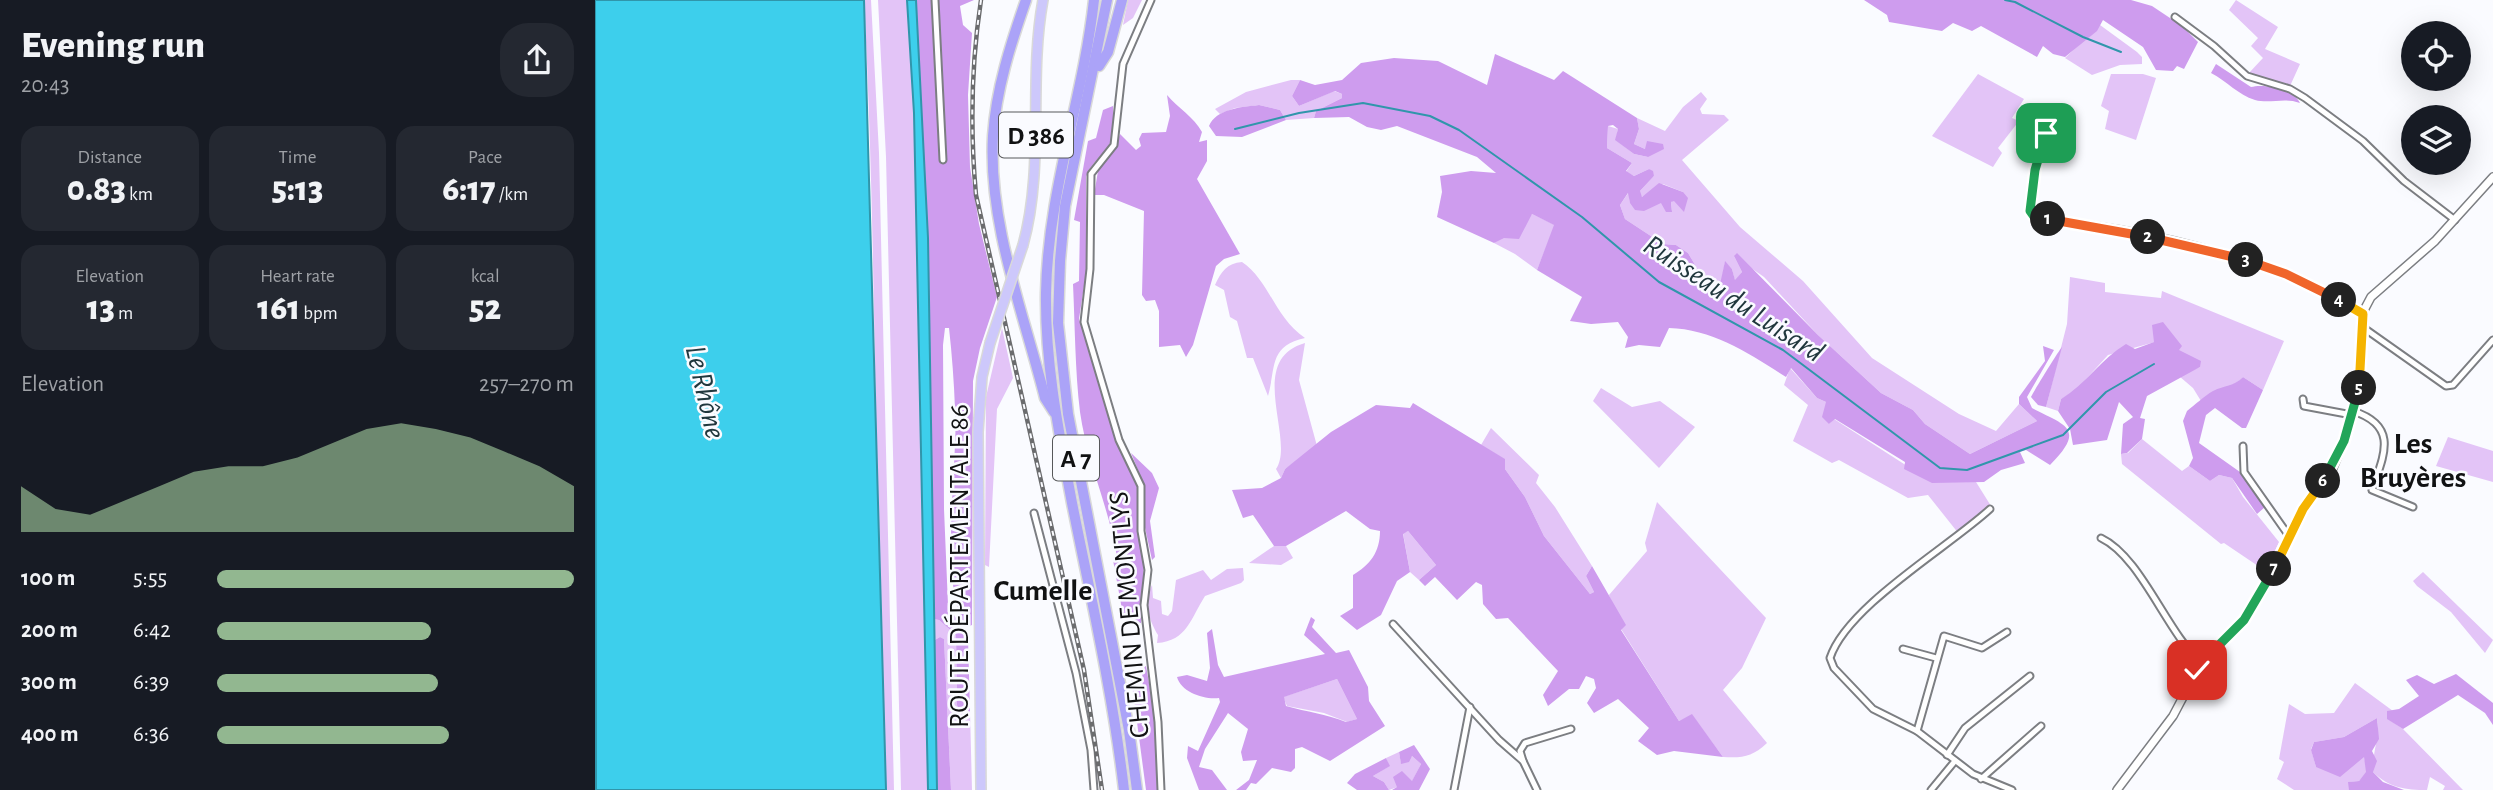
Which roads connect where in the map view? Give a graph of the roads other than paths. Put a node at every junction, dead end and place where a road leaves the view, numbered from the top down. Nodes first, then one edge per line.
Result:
1 (935, 0) edge
2 (1026, 0) edge
3 (1043, 0) edge
4 (1094, 0) edge
5 (1107, 0) edge
6 (1122, 0) edge
7 (1151, 0) edge
8 (2175, 17) dead end
9 (1094, 72) junction
10 (2046, 133) dead end
11 (943, 160) dead end
12 (2493, 177) edge
13 (2455, 220) junction
14 (2363, 314) junction
15 (2361, 326) junction
16 (2493, 340) edge
17 (2303, 399) dead end
18 (2353, 413) junction
19 (1056, 415) junction
20 (2243, 446) dead end
21 (2413, 507) dead end
22 (1990, 509) dead end
23 (1034, 513) dead end
24 (2290, 537) junction
25 (2101, 538) dead end
26 (1393, 624) dead end
27 (2007, 632) dead end
28 (1903, 649) dead end
29 (1936, 658) junction
30 (2201, 663) junction
31 (2030, 676) dead end
32 (1470, 706) junction
33 (2042, 726) dead end
34 (1571, 729) dead end
35 (1917, 732) junction
36 (1947, 755) junction
37 (1523, 761) junction
38 (1955, 761) junction
39 (1982, 779) junction
40 (981, 790) edge
41 (1094, 790) edge
42 (1124, 790) edge
43 (1137, 790) edge
44 (1161, 790) edge
45 (1454, 790) edge
46 (1537, 790) edge
47 (1931, 790) edge
48 (2012, 790) edge
49 (2117, 790) edge

1 - 11 street
2 - 19 highway
3 - 40 main road, ROUTE DÉPARTEMENTALE 86 / D 386, bridge
4 - 19 highway, A 7
5 - 9 highway, A 7
6 - 9 highway
7 - 44 street, CHEMIN DE MONTLYS
8 - 13 street
9 - 43 highway, A 7
10 - 14 street
12 - 13 street
13 - 14 street
14 - 15 street
15 - 16 street
15 - 18 street
17 - 18 street
18 - 21 street
18 - 24 street
19 - 42 highway, A 7
20 - 24 street
22 - 35 street
23 - 41 street
24 - 30 street
25 - 30 street
26 - 32 street
27 - 29 street
28 - 29 street
29 - 35 street
30 - 49 street
31 - 36 street
32 - 37 street
32 - 45 street
33 - 39 street
34 - 37 street
35 - 36 street
36 - 38 street
37 - 46 street
38 - 39 street
38 - 47 street
39 - 48 street

